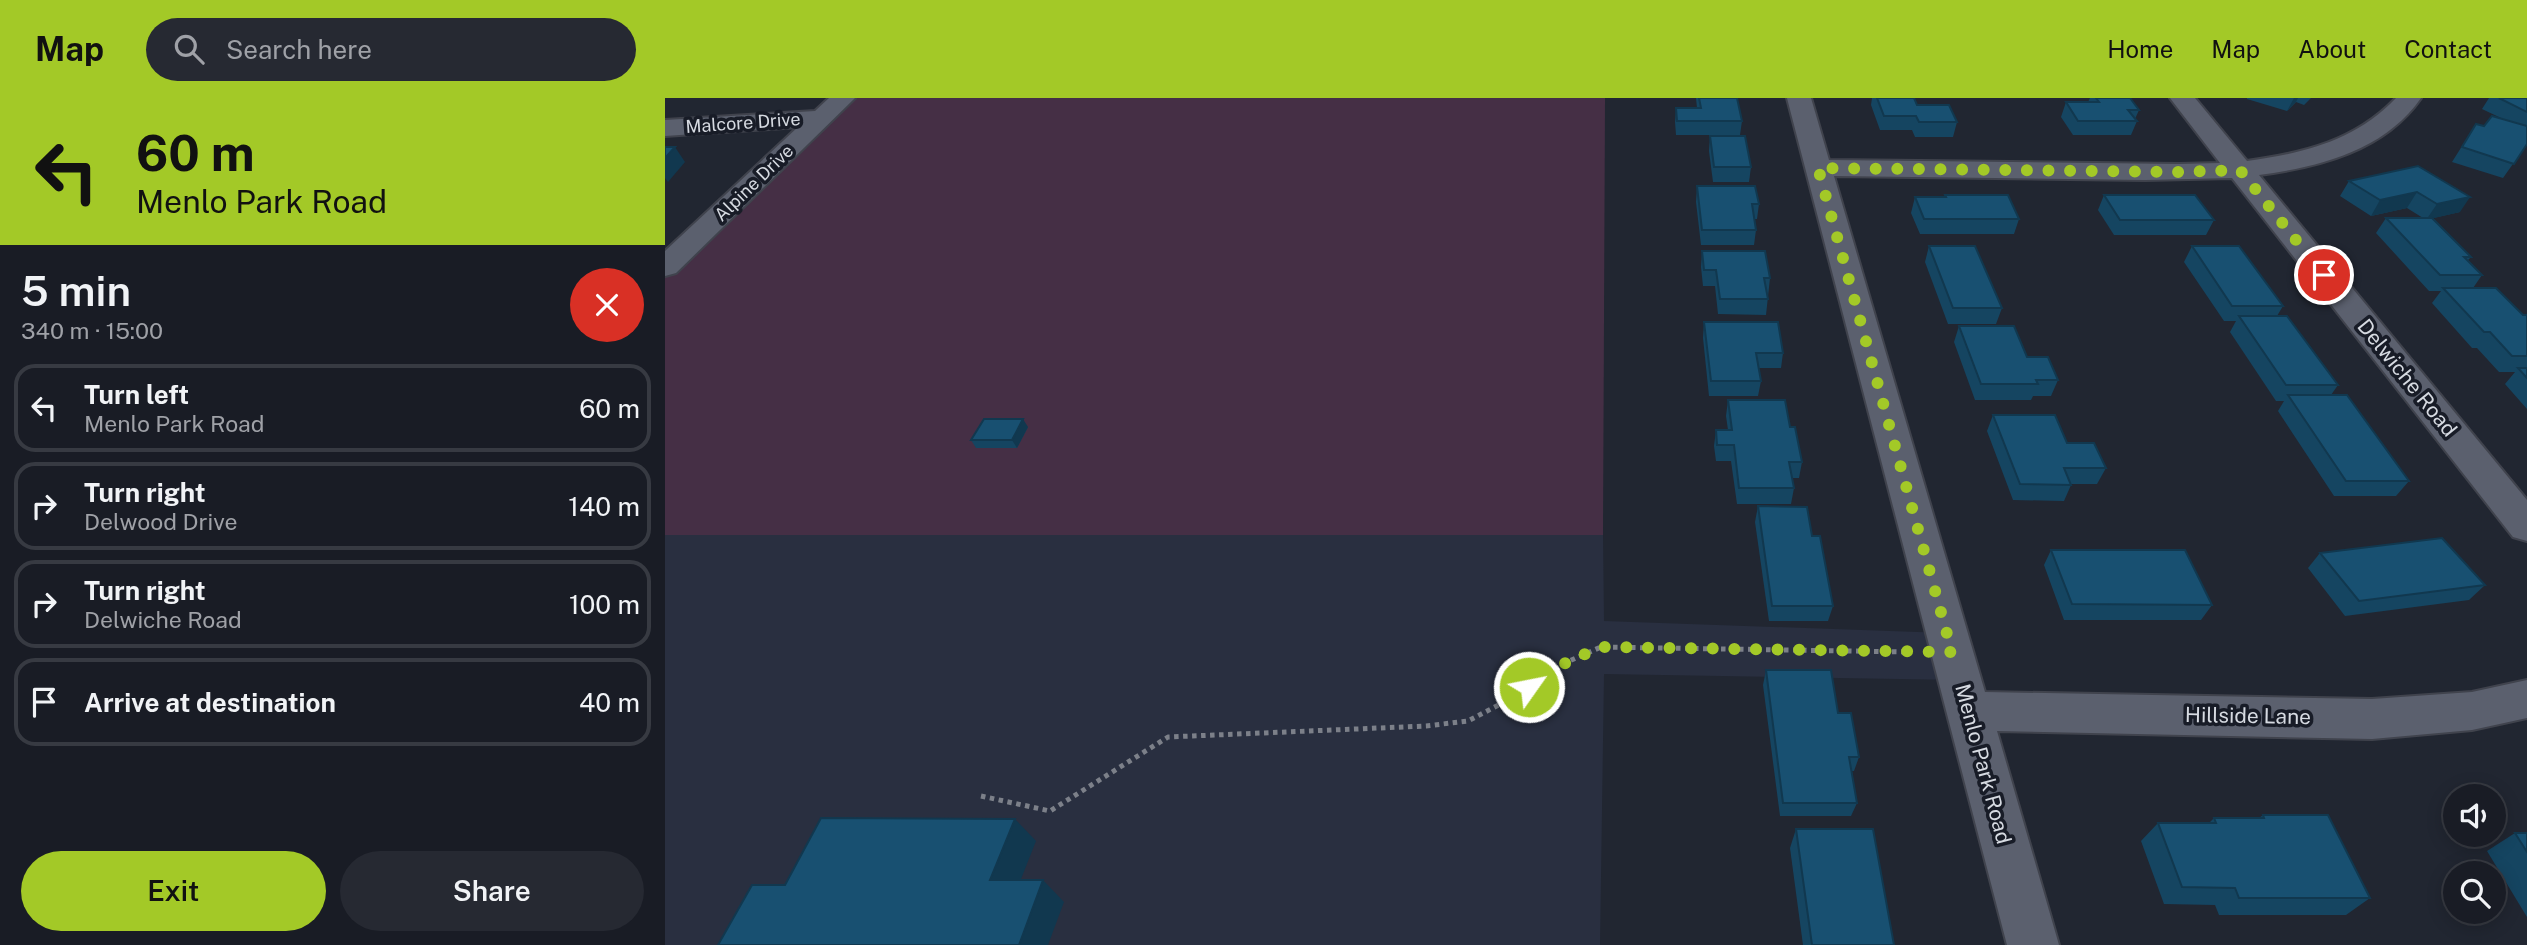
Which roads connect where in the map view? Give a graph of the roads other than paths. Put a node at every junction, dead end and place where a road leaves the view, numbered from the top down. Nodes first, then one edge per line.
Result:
1 (843, 98) edge
2 (1799, 98) edge
3 (2182, 98) edge
4 (2409, 98) edge
5 (822, 118) junction
6 (665, 128) edge
7 (1818, 168) junction
8 (2240, 170) junction
9 (665, 267) edge
10 (2527, 527) edge
11 (2527, 699) edge
12 (1968, 711) junction
13 (2033, 945) edge

1 - 5 street, Alpine Drive
2 - 7 street, Menlo Park Road
3 - 8 street, Delwiche Road
4 - 8 street
5 - 6 street, Malcore Drive
5 - 9 street, Alpine Drive
7 - 8 street
7 - 12 street, Menlo Park Road
8 - 10 street, Delwiche Road
11 - 12 street, Hillside Lane
12 - 13 street, Menlo Park Road

